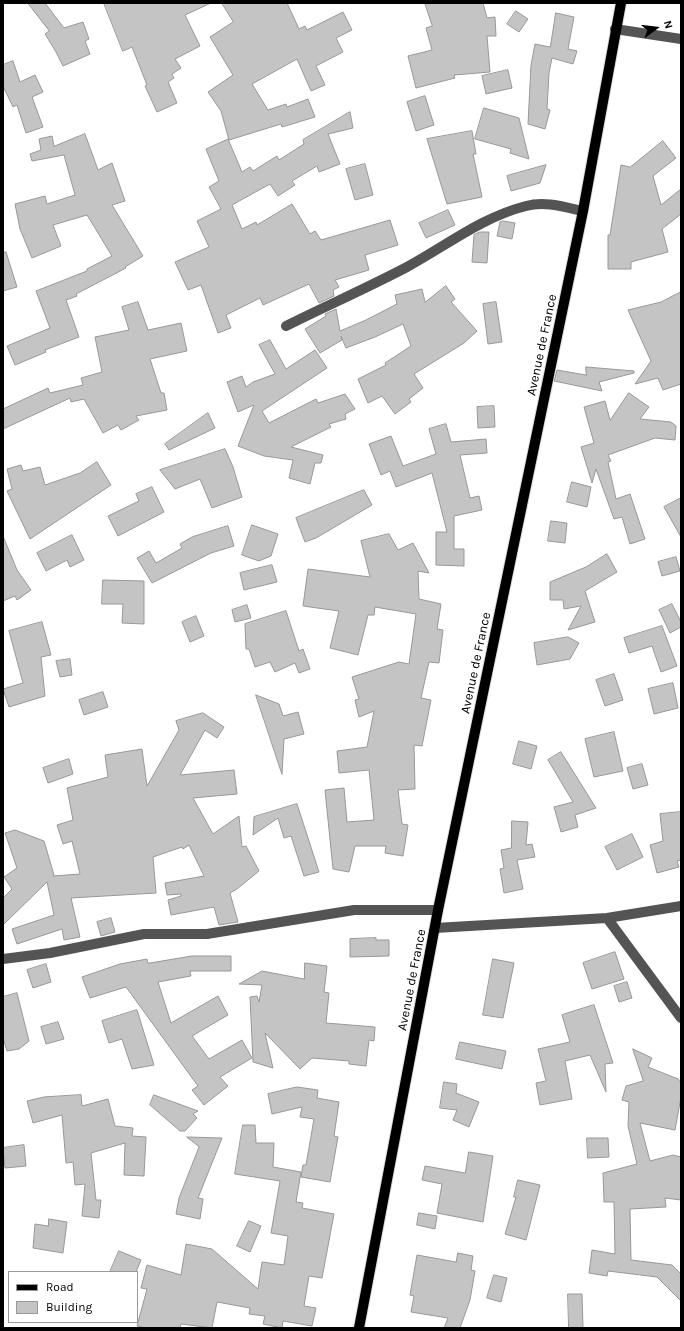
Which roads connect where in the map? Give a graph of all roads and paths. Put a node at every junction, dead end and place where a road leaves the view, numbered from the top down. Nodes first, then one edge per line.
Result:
1 (621, 3) edge
2 (615, 30) junction
3 (681, 39) edge
4 (583, 211) junction
5 (286, 326) dead end
6 (681, 906) edge
7 (438, 910) junction
8 (608, 918) junction
9 (435, 928) junction
10 (3, 959) edge
11 (681, 1018) edge
12 (359, 1328) edge

1 - 2 main road, Avenue de France
2 - 3 street
2 - 4 main road, Avenue de France
4 - 5 street
4 - 7 main road, Avenue de France
6 - 8 street
7 - 9 main road, Avenue de France
7 - 10 street
8 - 9 street
8 - 11 street
9 - 12 main road, Avenue de France

